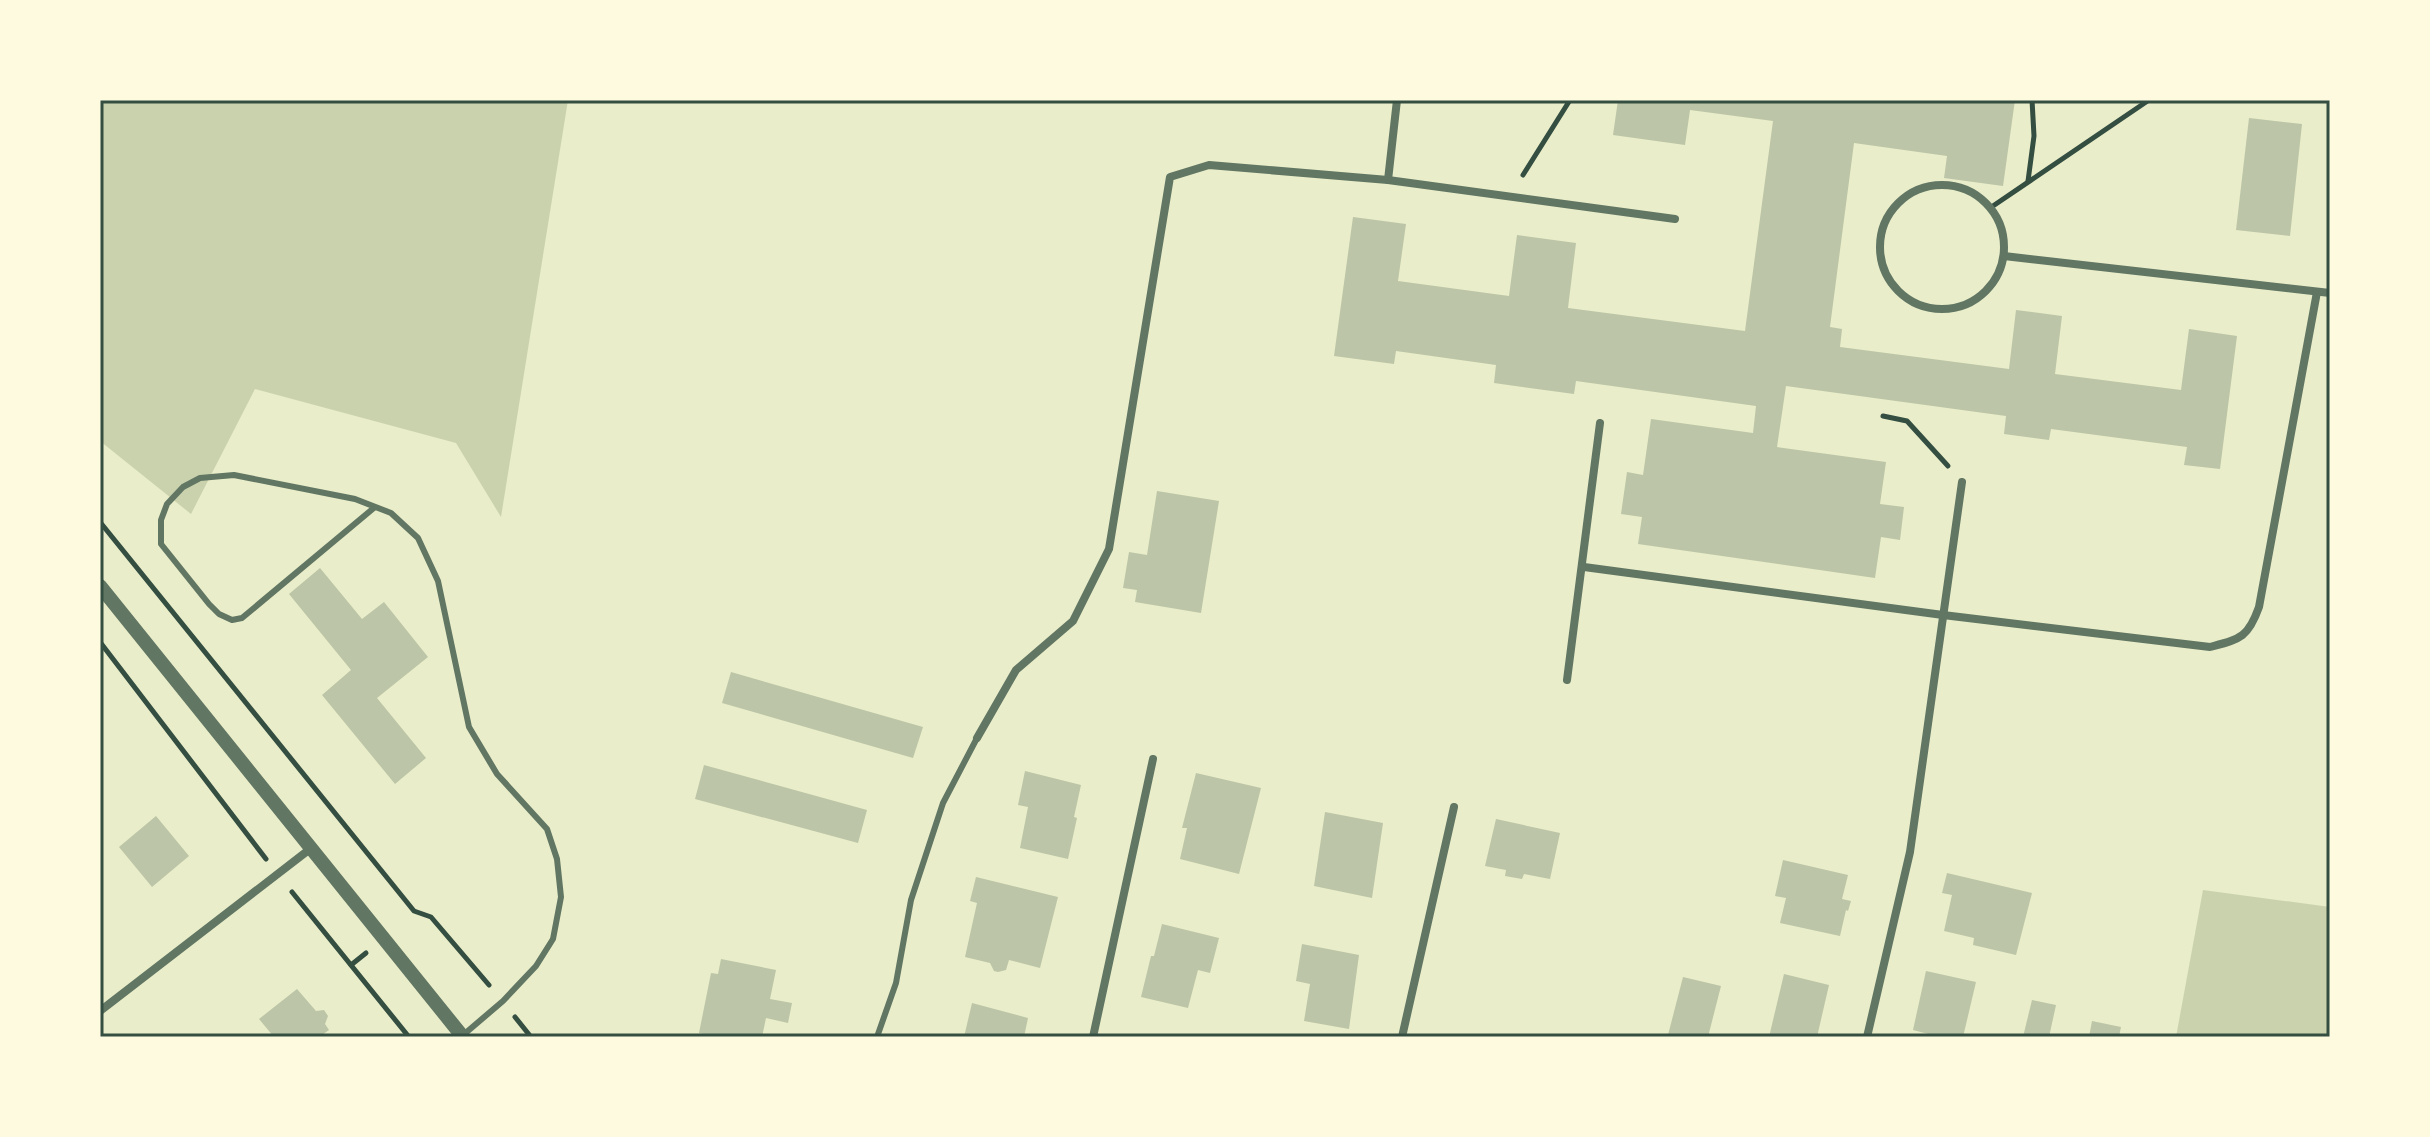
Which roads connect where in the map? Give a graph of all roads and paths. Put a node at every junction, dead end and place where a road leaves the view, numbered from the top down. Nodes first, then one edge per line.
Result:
1 (1397, 100) edge
2 (1570, 100) edge
3 (2032, 100) edge
4 (2149, 100) edge
5 (1388, 180) junction
6 (2028, 181) junction
7 (1510, 197) junction
8 (1990, 208) junction
9 (1675, 219) dead end
10 (2004, 256) junction
11 (2317, 292) junction
12 (2330, 293) edge
13 (1883, 416) dead end
14 (1600, 423) dead end
15 (1962, 482) joint
16 (375, 507) junction
17 (100, 522) edge
18 (1584, 567) junction
19 (100, 586) edge
20 (1943, 615) junction
21 (100, 642) edge
22 (1567, 680) dead end
23 (977, 738) joint
24 (1153, 759) dead end
25 (1454, 807) dead end
26 (310, 849) junction
27 (277, 873) junction
28 (503, 1001) junction
29 (100, 1011) edge
30 (463, 1036) edge
31 (409, 1037) edge
32 (531, 1037) edge
33 (877, 1037) edge
34 (1093, 1037) edge
35 (1402, 1037) edge
36 (1867, 1037) edge

1 - 5 street
2 - 7 path
3 - 6 path
4 - 6 path
5 - 7 street
5 - 23 street
6 - 8 path
7 - 9 street
8 - 10 street
8 - 10 street
10 - 11 street
11 - 12 street
11 - 20 street
13 - 15 path
14 - 18 street
15 - 20 street
16 - 16 lane
16 - 28 lane
17 - 28 path
18 - 20 street
18 - 22 street
19 - 26 street
20 - 36 street
21 - 27 path
23 - 33 lane
24 - 34 street
25 - 35 street
26 - 27 street
26 - 30 street
27 - 29 street
27 - 31 path
28 - 30 lane
28 - 32 path

